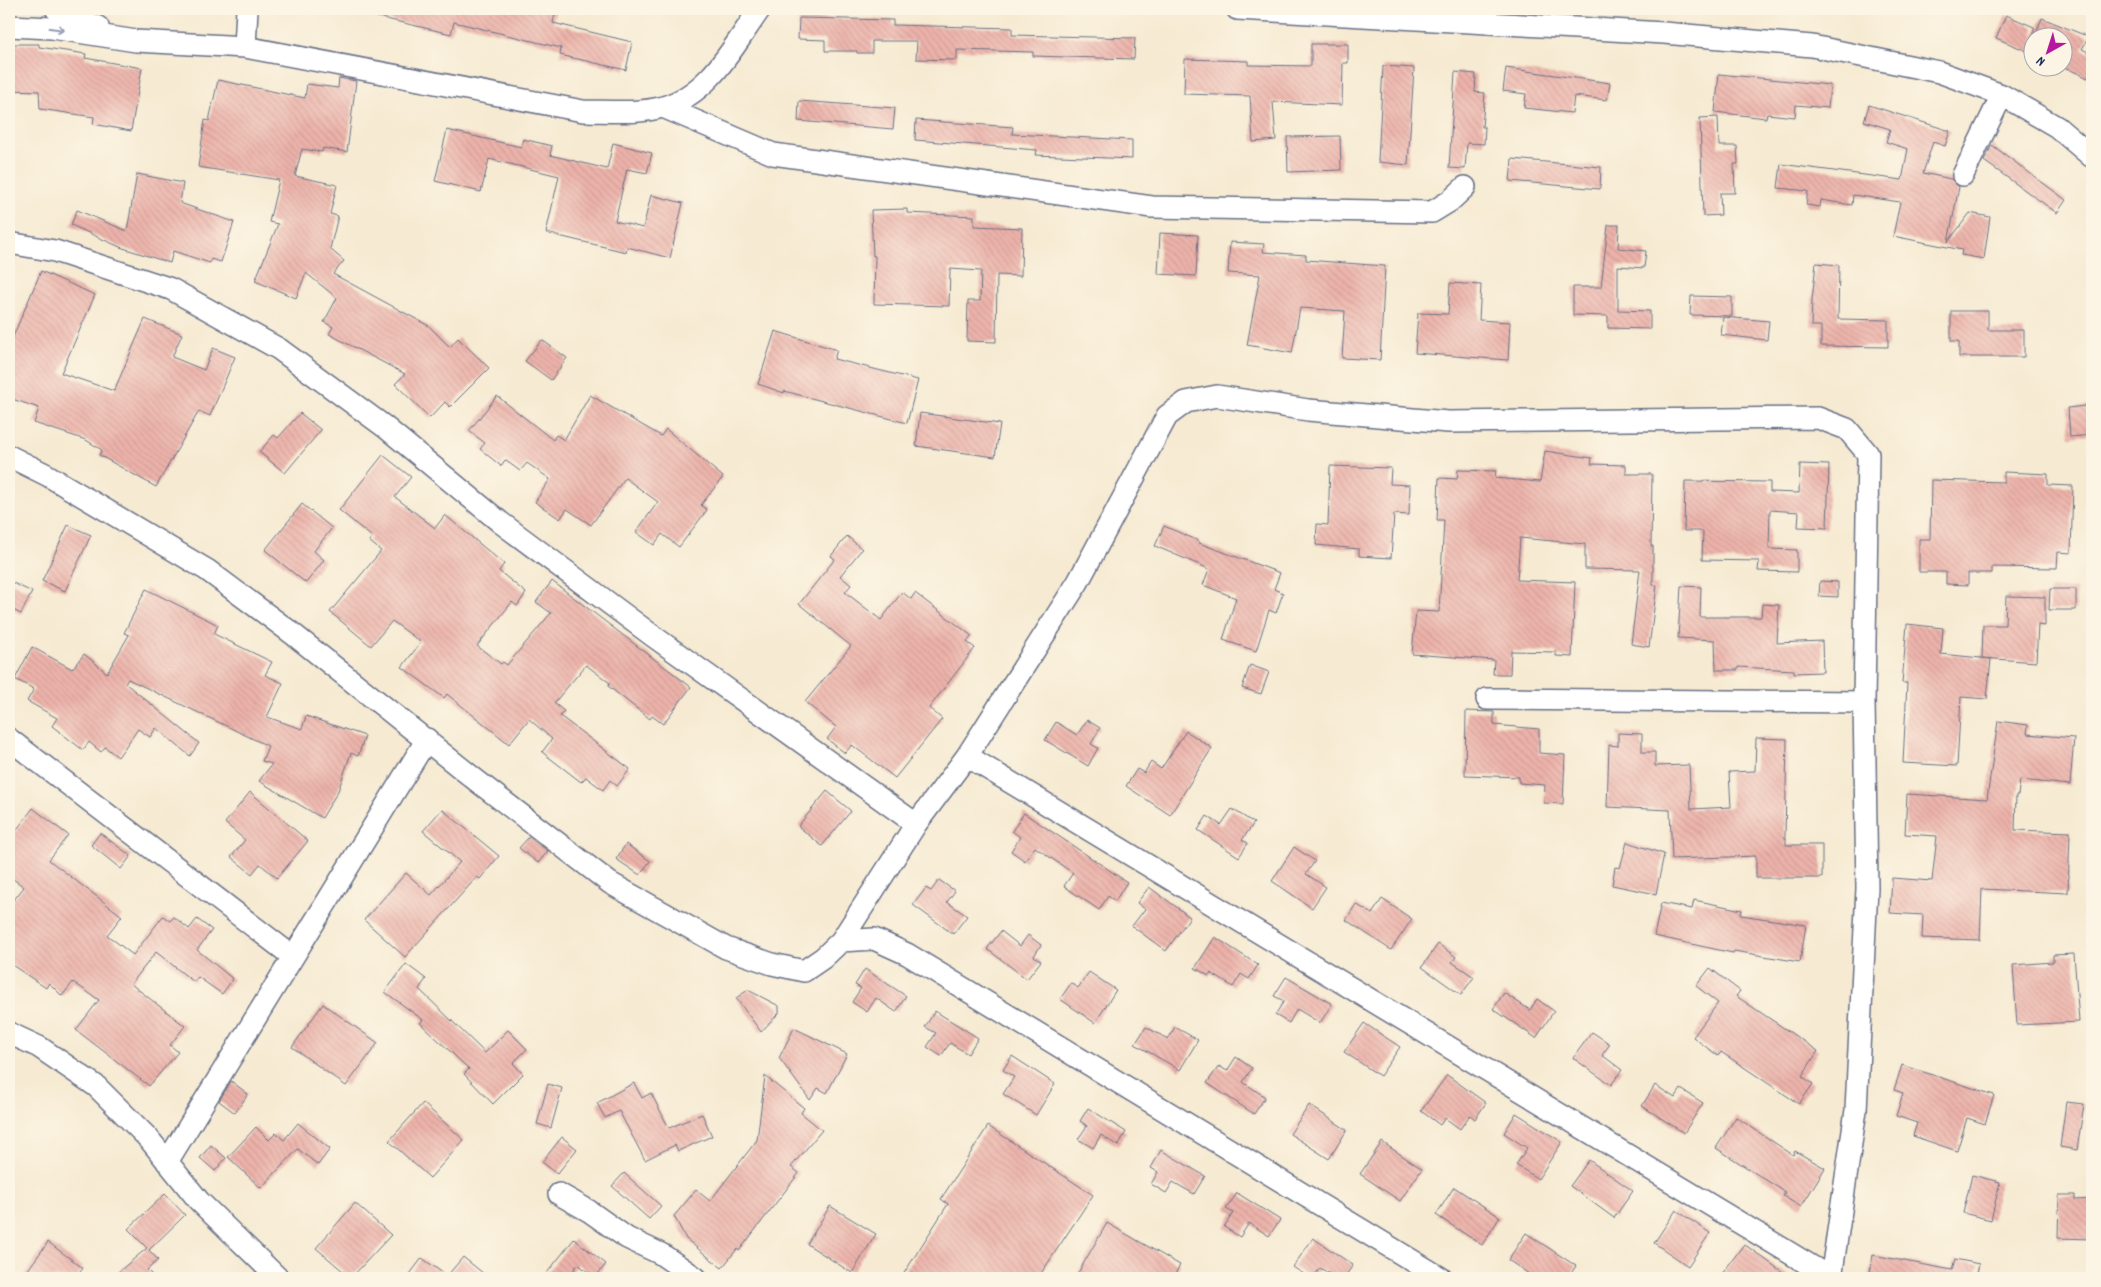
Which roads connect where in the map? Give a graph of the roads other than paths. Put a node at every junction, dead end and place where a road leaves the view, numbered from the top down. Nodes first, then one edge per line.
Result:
1 (56, 9) edge
2 (247, 9) edge
3 (760, 9) edge
4 (1237, 9) edge
5 (1329, 11) edge
6 (9, 26) edge
7 (136, 41) junction
8 (245, 47) junction
9 (2002, 95) junction
10 (663, 107) junction
11 (2092, 157) edge
12 (1963, 175) dead end
13 (1465, 187) dead end
14 (9, 243) edge
15 (9, 456) edge
16 (1487, 699) dead end
17 (1864, 702) junction
18 (9, 739) edge
19 (427, 739) junction
20 (967, 756) junction
21 (916, 824) junction
22 (841, 941) junction
23 (292, 956) junction
24 (9, 1033) edge
25 (167, 1162) junction
26 (559, 1194) dead end
27 (278, 1278) edge
28 (696, 1278) edge
29 (1441, 1278) edge
30 (1831, 1278) edge

1 - 7 street
2 - 8 street
3 - 10 street
4 - 5 street
5 - 9 street
6 -> 7 street
7 - 8 street
8 - 10 street
9 - 11 street
9 - 12 street
10 - 13 street
14 - 21 street
15 - 19 street
16 - 17 street
17 - 20 street
17 - 30 street
18 - 23 street
19 - 22 street
19 - 23 street
20 - 21 street
20 - 30 street
21 - 22 street
22 - 29 street
23 - 25 street
24 - 25 street
25 - 27 street
26 - 28 street

